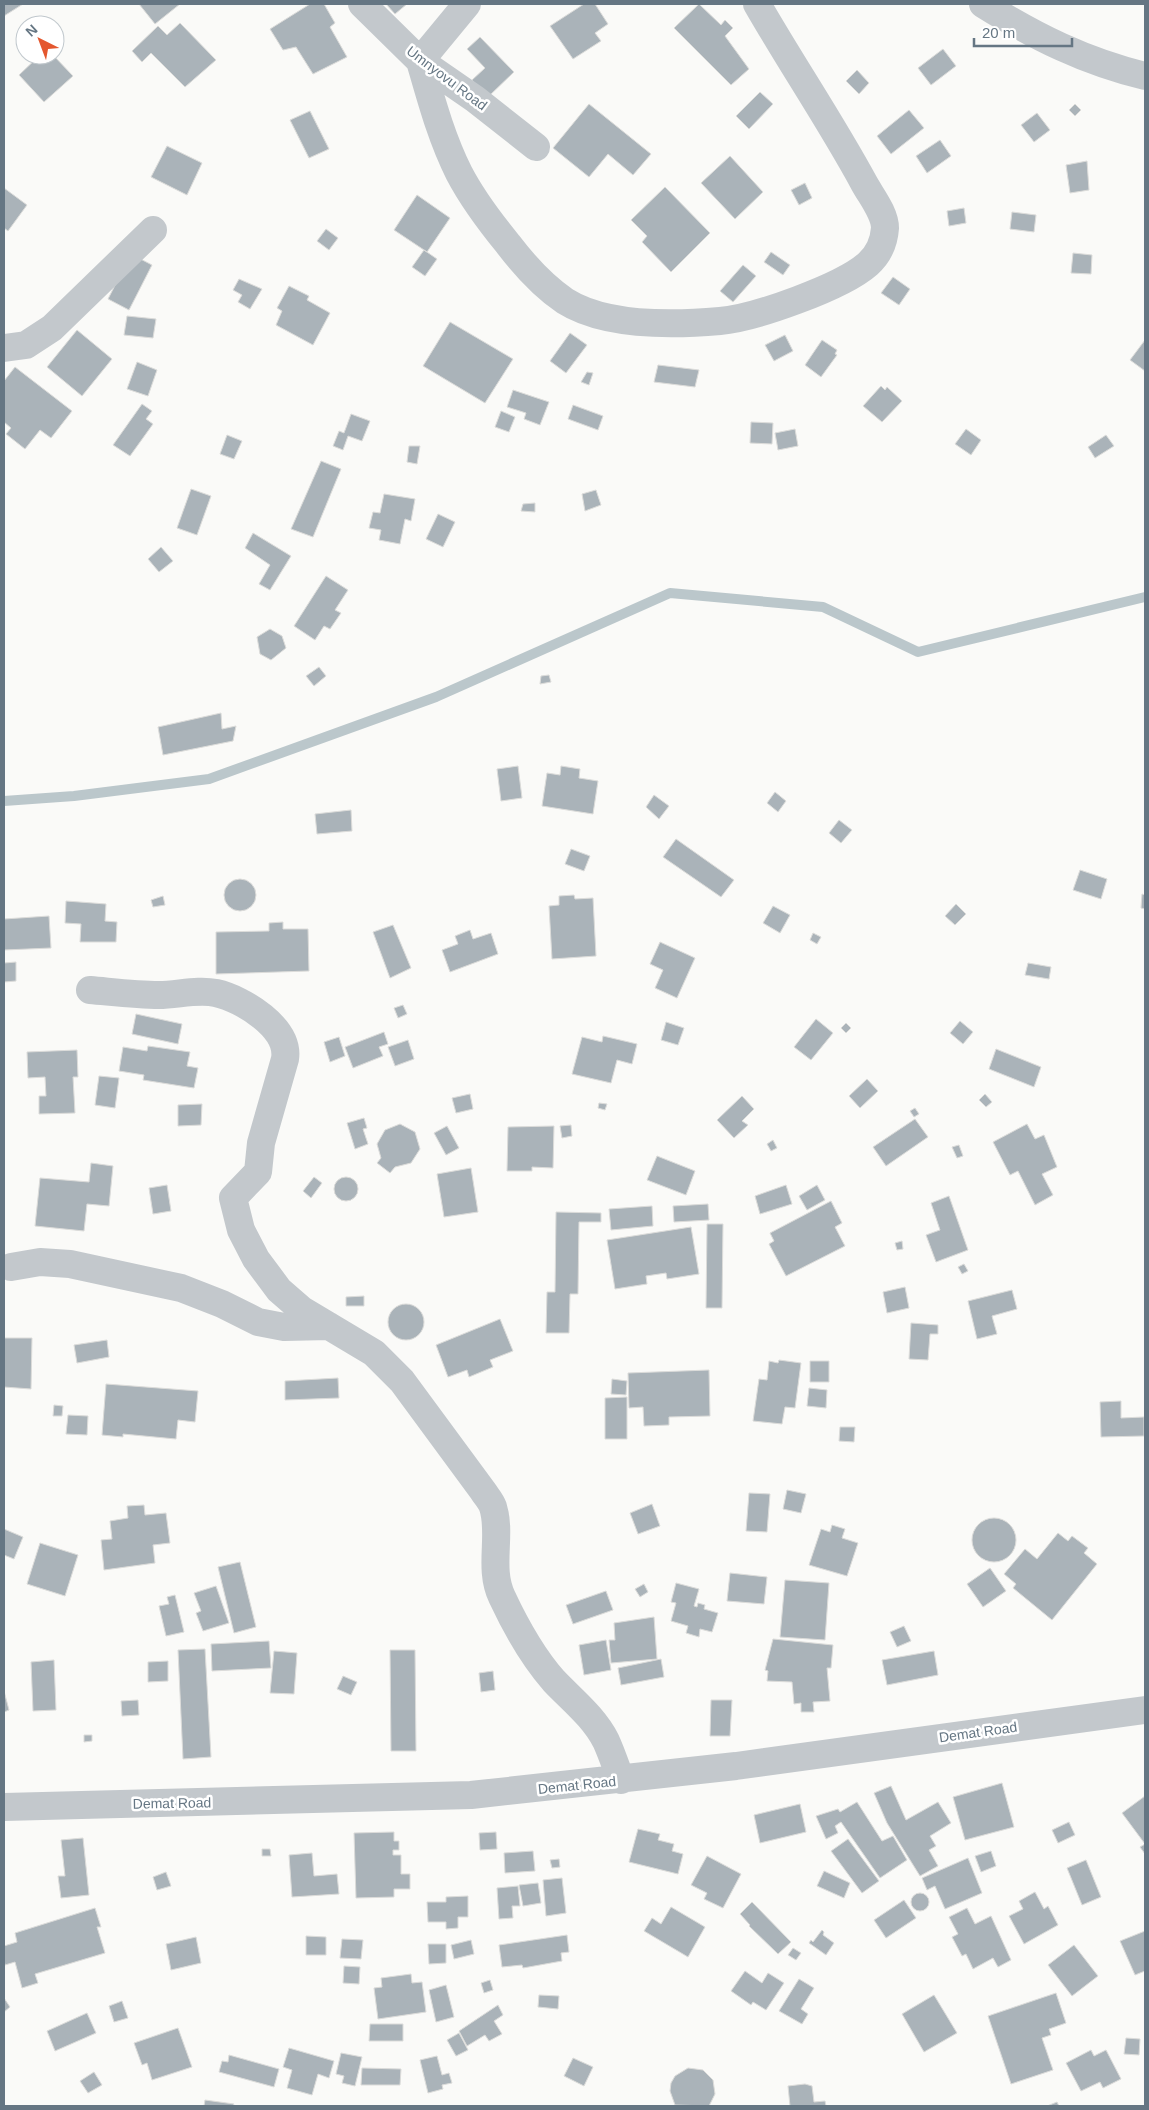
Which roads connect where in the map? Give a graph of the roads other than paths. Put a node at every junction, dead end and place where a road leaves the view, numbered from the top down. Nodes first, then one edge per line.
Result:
1 (362, 4) edge
2 (467, 4) edge
3 (757, 4) edge
4 (983, 4) edge
5 (420, 61) junction
6 (1145, 76) edge
7 (536, 147) dead end
8 (153, 230) dead end
9 (4, 348) edge
10 (90, 990) dead end
11 (11, 1268) dead end
12 (331, 1326) junction
13 (1145, 1710) edge
14 (621, 1780) junction
15 (4, 1807) edge

1 - 5 street, Umnyovu Road
2 - 5 street
3 - 5 street
4 - 6 street
5 - 7 street, Umnyovu Road
8 - 9 street
10 - 12 street
11 - 12 street
12 - 14 street
13 - 14 street, Demat Road
14 - 15 street, Demat Road

